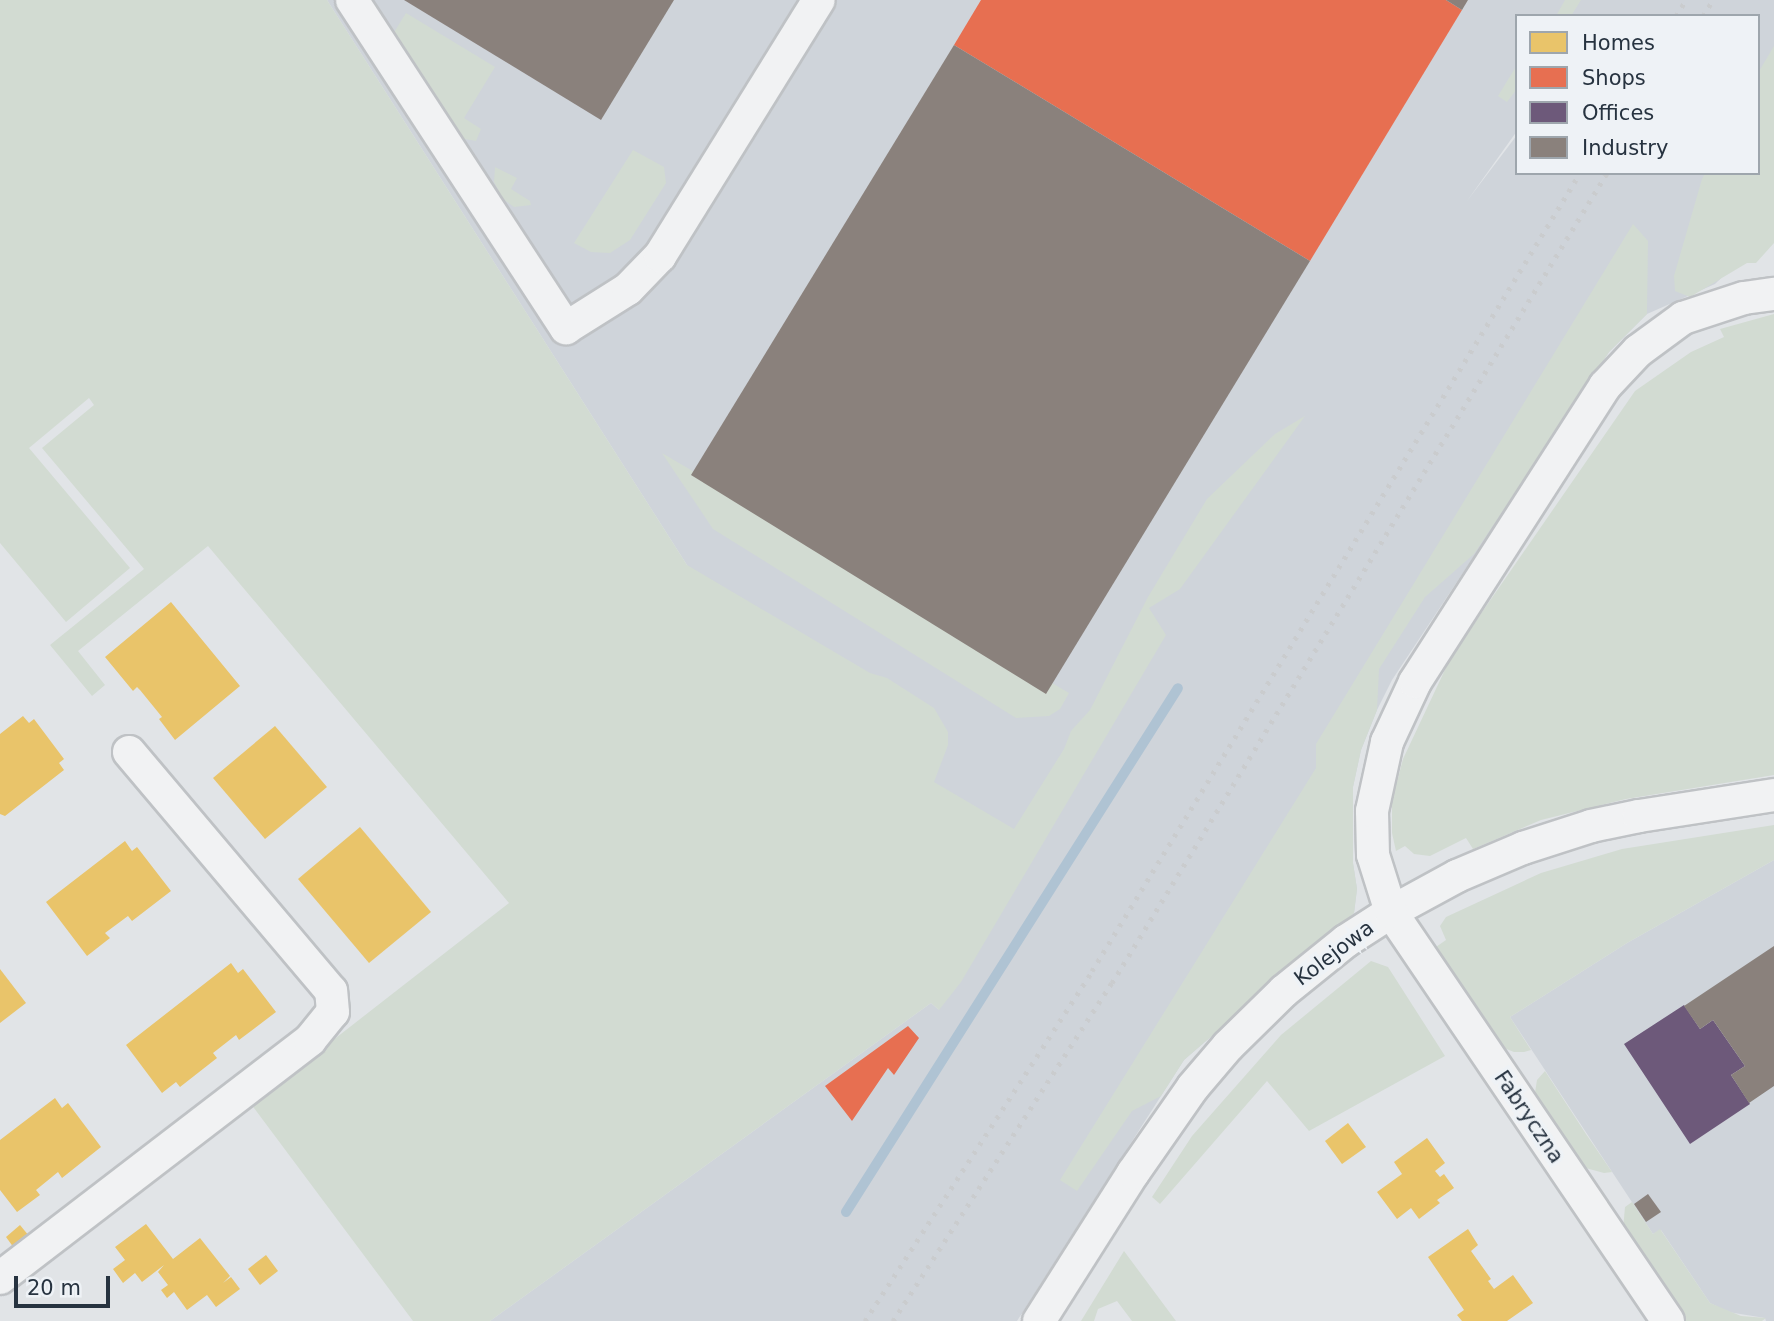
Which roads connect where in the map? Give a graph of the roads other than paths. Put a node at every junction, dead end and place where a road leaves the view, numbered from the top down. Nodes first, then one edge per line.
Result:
1 (352, 0) edge
2 (819, 0) edge
3 (1774, 294) edge
4 (129, 752) dead end
5 (1774, 795) edge
6 (1391, 912) junction
7 (0, 1278) edge
8 (1040, 1321) edge
9 (1668, 1321) edge

1 - 2 street
3 - 6 street, Fabryczna
4 - 7 street
5 - 6 street, Kolejowa
6 - 8 street, Kolejowa
6 - 9 street, Fabryczna

